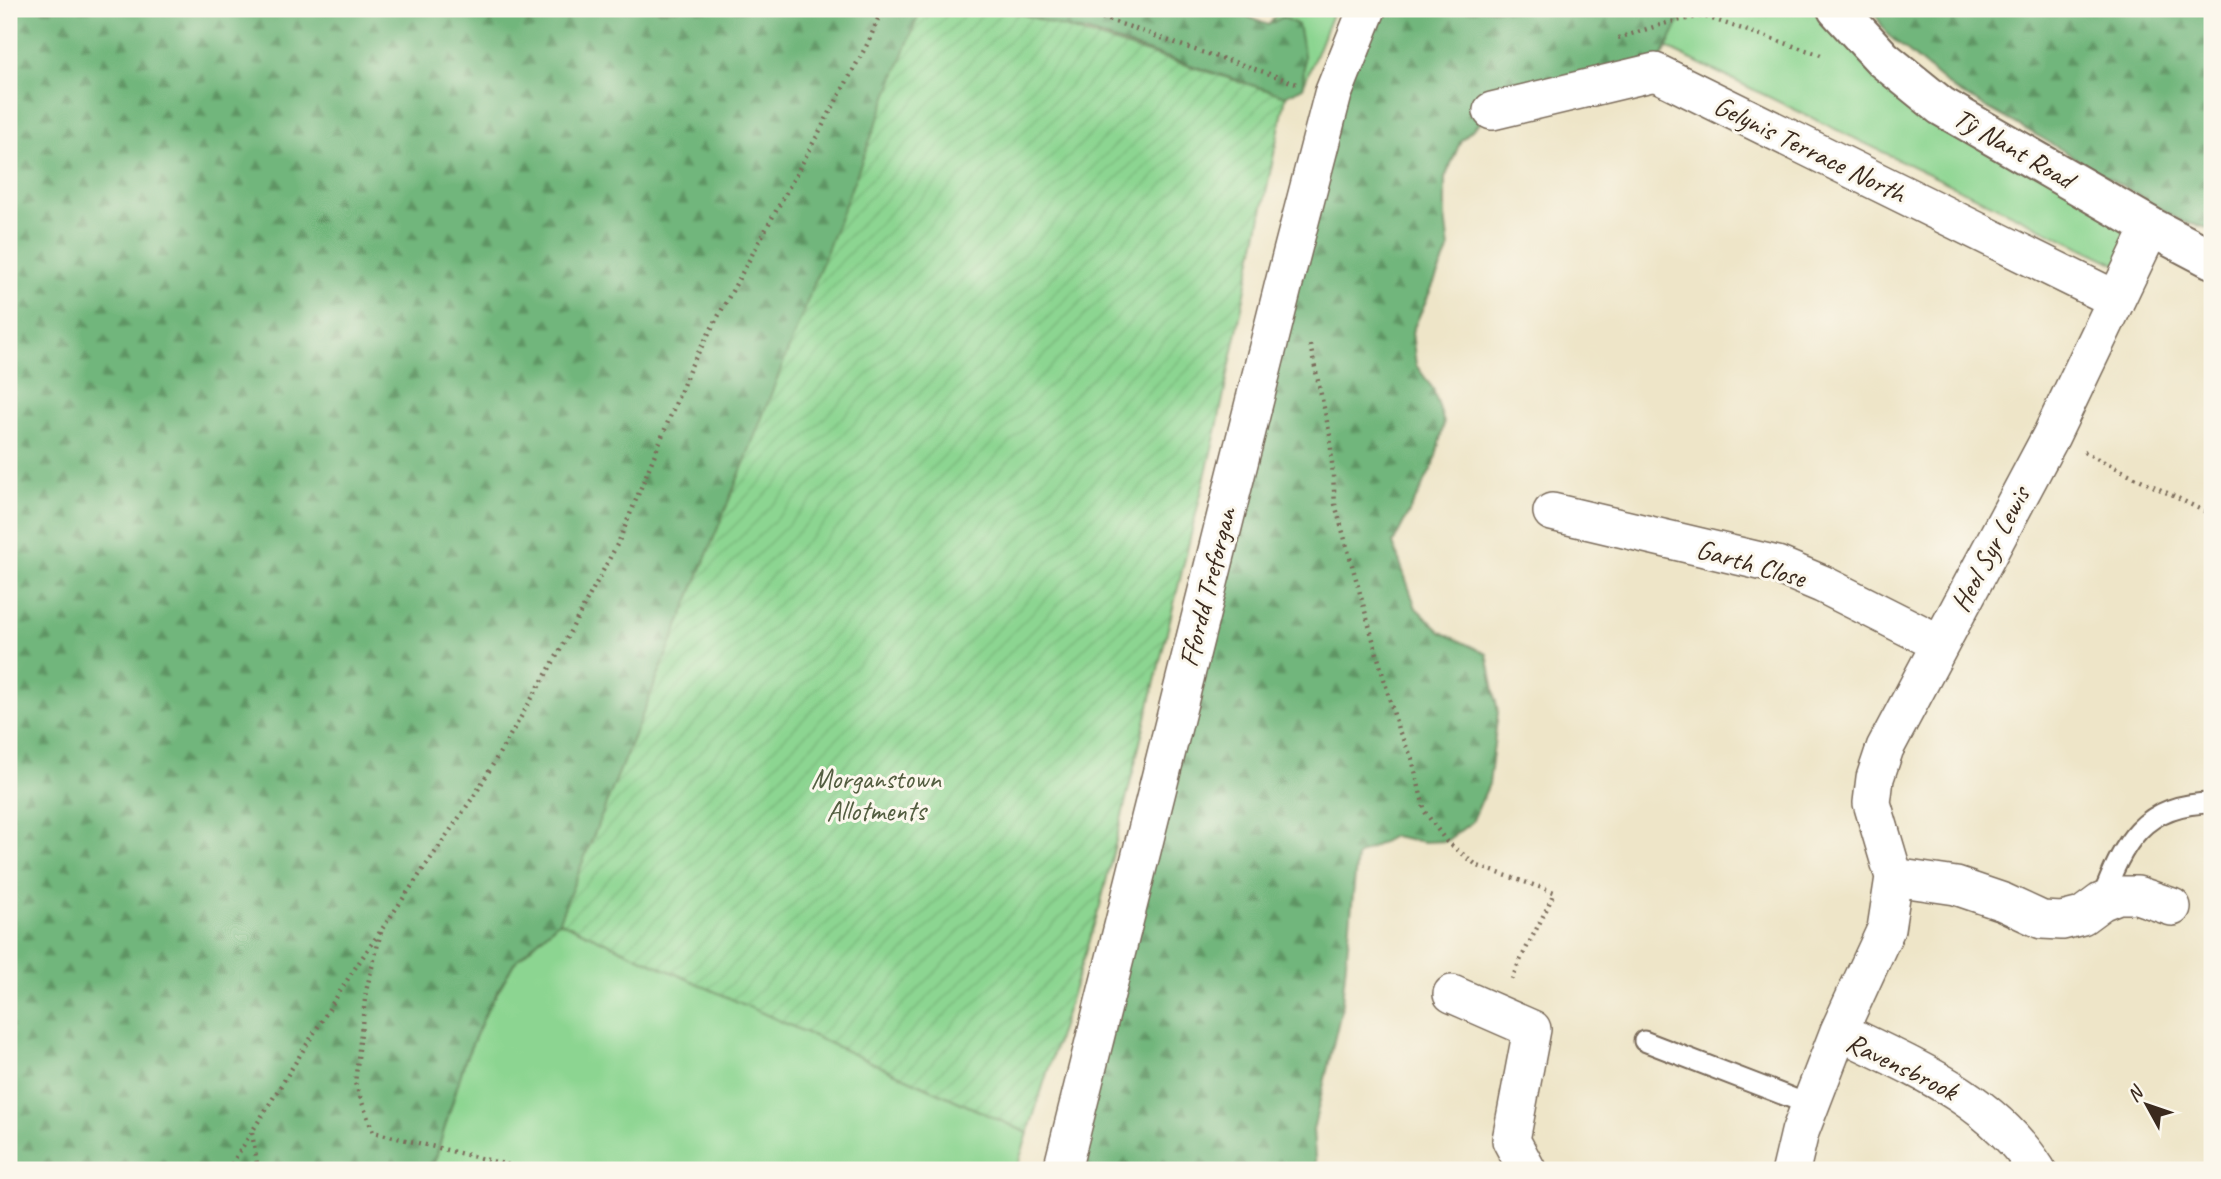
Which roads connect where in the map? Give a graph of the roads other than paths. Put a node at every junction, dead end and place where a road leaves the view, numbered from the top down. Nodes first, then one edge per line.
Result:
1 (1367, 9) edge
2 (1837, 9) edge
3 (1492, 111) dead end
4 (2151, 227) junction
5 (2212, 259) edge
6 (2115, 299) junction
7 (1552, 512) dead end
8 (1939, 643) junction
9 (2212, 803) edge
10 (1894, 877) junction
11 (2101, 902) junction
12 (2172, 907) dead end
13 (1452, 995) dead end
14 (1839, 1031) junction
15 (1644, 1041) dead end
16 (1810, 1105) junction
17 (1062, 1170) edge
18 (1527, 1170) edge
19 (1791, 1170) edge
20 (2037, 1170) edge

1 - 17 street, Ffordd Treforgan
2 - 4 main road, Tŷ Nant Road
3 - 6 street, Gelynis Terrace North
4 - 5 main road, Tŷ Nant Road
4 - 6 street, Heol Syr Lewis
6 - 8 street, Heol Syr Lewis
7 - 8 street, Garth Close
8 - 10 street, Heol Syr Lewis
9 - 11 lane
10 - 11 street
10 - 14 street, Heol Syr Lewis
11 - 12 street
13 - 18 street
14 - 16 street, Ravensbrook
14 - 20 street, Ravensbrook
15 - 16 lane
16 - 19 street, Ravensbrook

